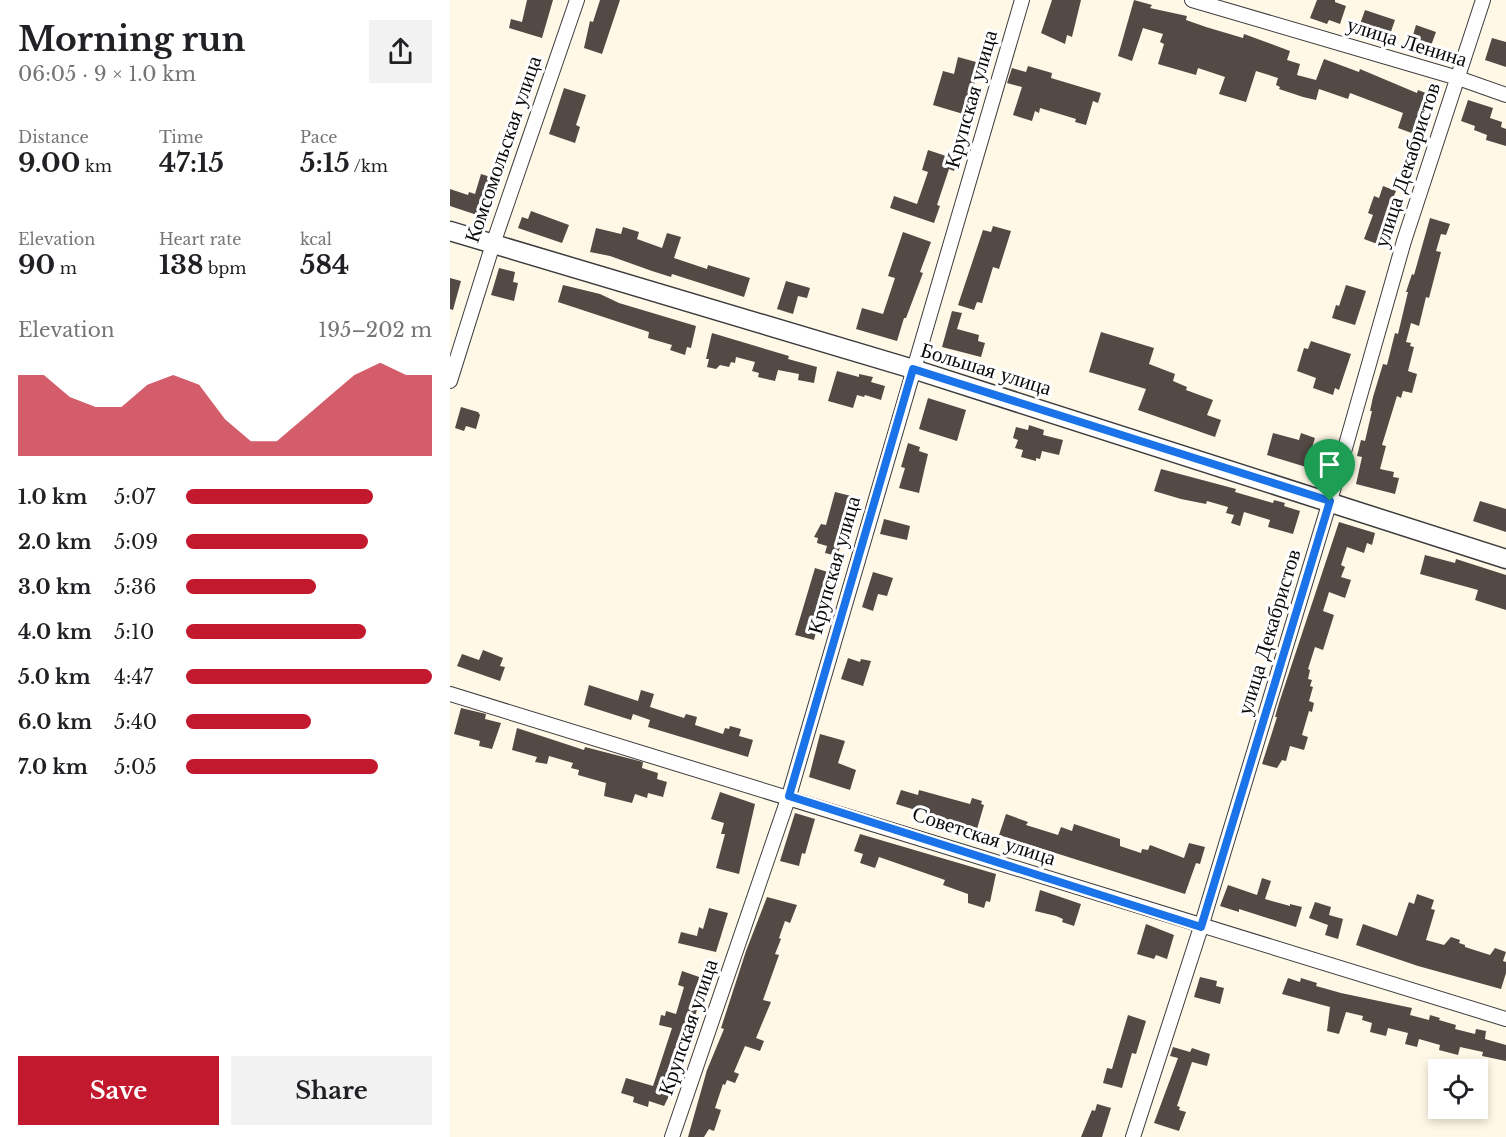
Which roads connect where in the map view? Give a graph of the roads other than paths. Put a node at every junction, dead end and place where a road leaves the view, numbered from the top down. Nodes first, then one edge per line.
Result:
1 (577, 0) edge
2 (1022, 0) edge
3 (1192, 0) edge
4 (1484, 0) edge
5 (1458, 78) junction
6 (1506, 95) edge
7 (450, 231) edge
8 (493, 244) junction
9 (913, 369) junction
10 (450, 381) edge
11 (1330, 501) junction
12 (1506, 559) edge
13 (450, 694) edge
14 (789, 796) junction
15 (1201, 927) junction
16 (1506, 1019) edge
17 (672, 1137) edge
18 (1133, 1137) edge

1 - 8 street, Комсомольская улица
2 - 9 street, Крупская улица
3 - 5 street, улица Ленина
4 - 5 street, улица Декабристов
5 - 6 street, улица Ленина
5 - 11 street, улица Декабристов
7 - 8 street, Большая улица
8 - 9 street, Большая улица
8 - 10 street, Комсомольская улица
9 - 11 street, Большая улица
9 - 14 street, Крупская улица
11 - 12 street, Большая улица
11 - 15 street, улица Декабристов
13 - 14 street, Советская улица
14 - 15 street, Советская улица
14 - 17 street, Крупская улица
15 - 16 street, Советская улица
15 - 18 street, улица Декабристов

